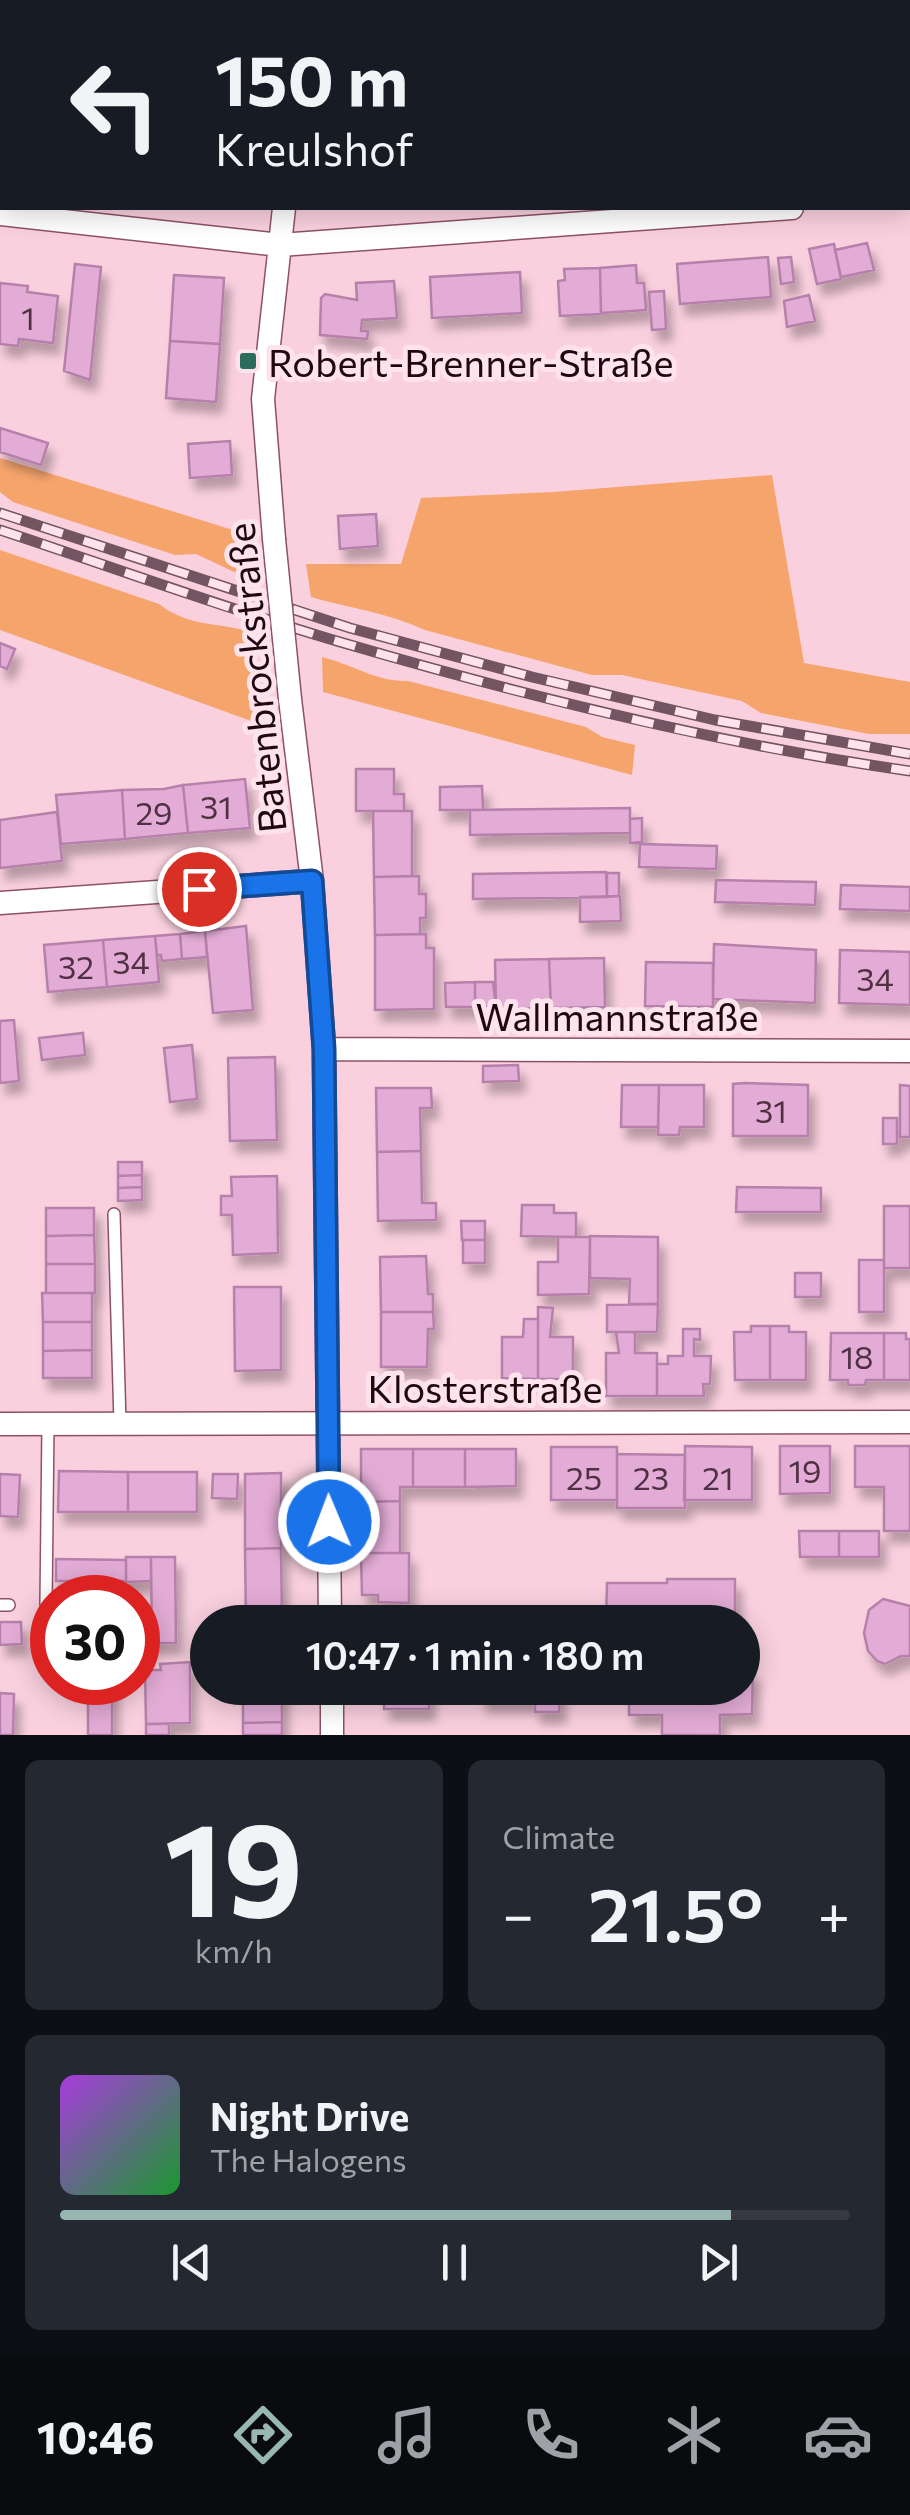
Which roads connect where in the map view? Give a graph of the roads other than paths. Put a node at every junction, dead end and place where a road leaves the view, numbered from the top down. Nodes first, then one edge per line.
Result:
1 (284, 210) edge
2 (764, 210) edge
3 (0, 214) edge
4 (280, 245) junction
5 (312, 881) junction
6 (0, 903) edge
7 (324, 1049) junction
8 (910, 1052) edge
9 (114, 1214) dead end
10 (327, 1422) junction
11 (910, 1422) edge
12 (120, 1423) junction
13 (0, 1424) edge
14 (48, 1424) junction
15 (46, 1575) edge
16 (330, 1605) edge
17 (332, 1705) edge
18 (332, 1735) edge

1 - 4 street, Batenbrockstraße
2 - 4 street
3 - 4 street
4 - 5 street, Batenbrockstraße, bridge
5 - 6 street
5 - 7 street, Batenbrockstraße
7 - 8 street, Wallmannstraße
7 - 10 street, Batenbrockstraße
9 - 12 lane
10 - 11 street, Klosterstraße
10 - 12 street, Klosterstraße
10 - 16 street, Batenbrockstraße
12 - 14 street, Klosterstraße
13 - 14 street, Klosterstraße
14 - 15 lane
17 - 18 street

